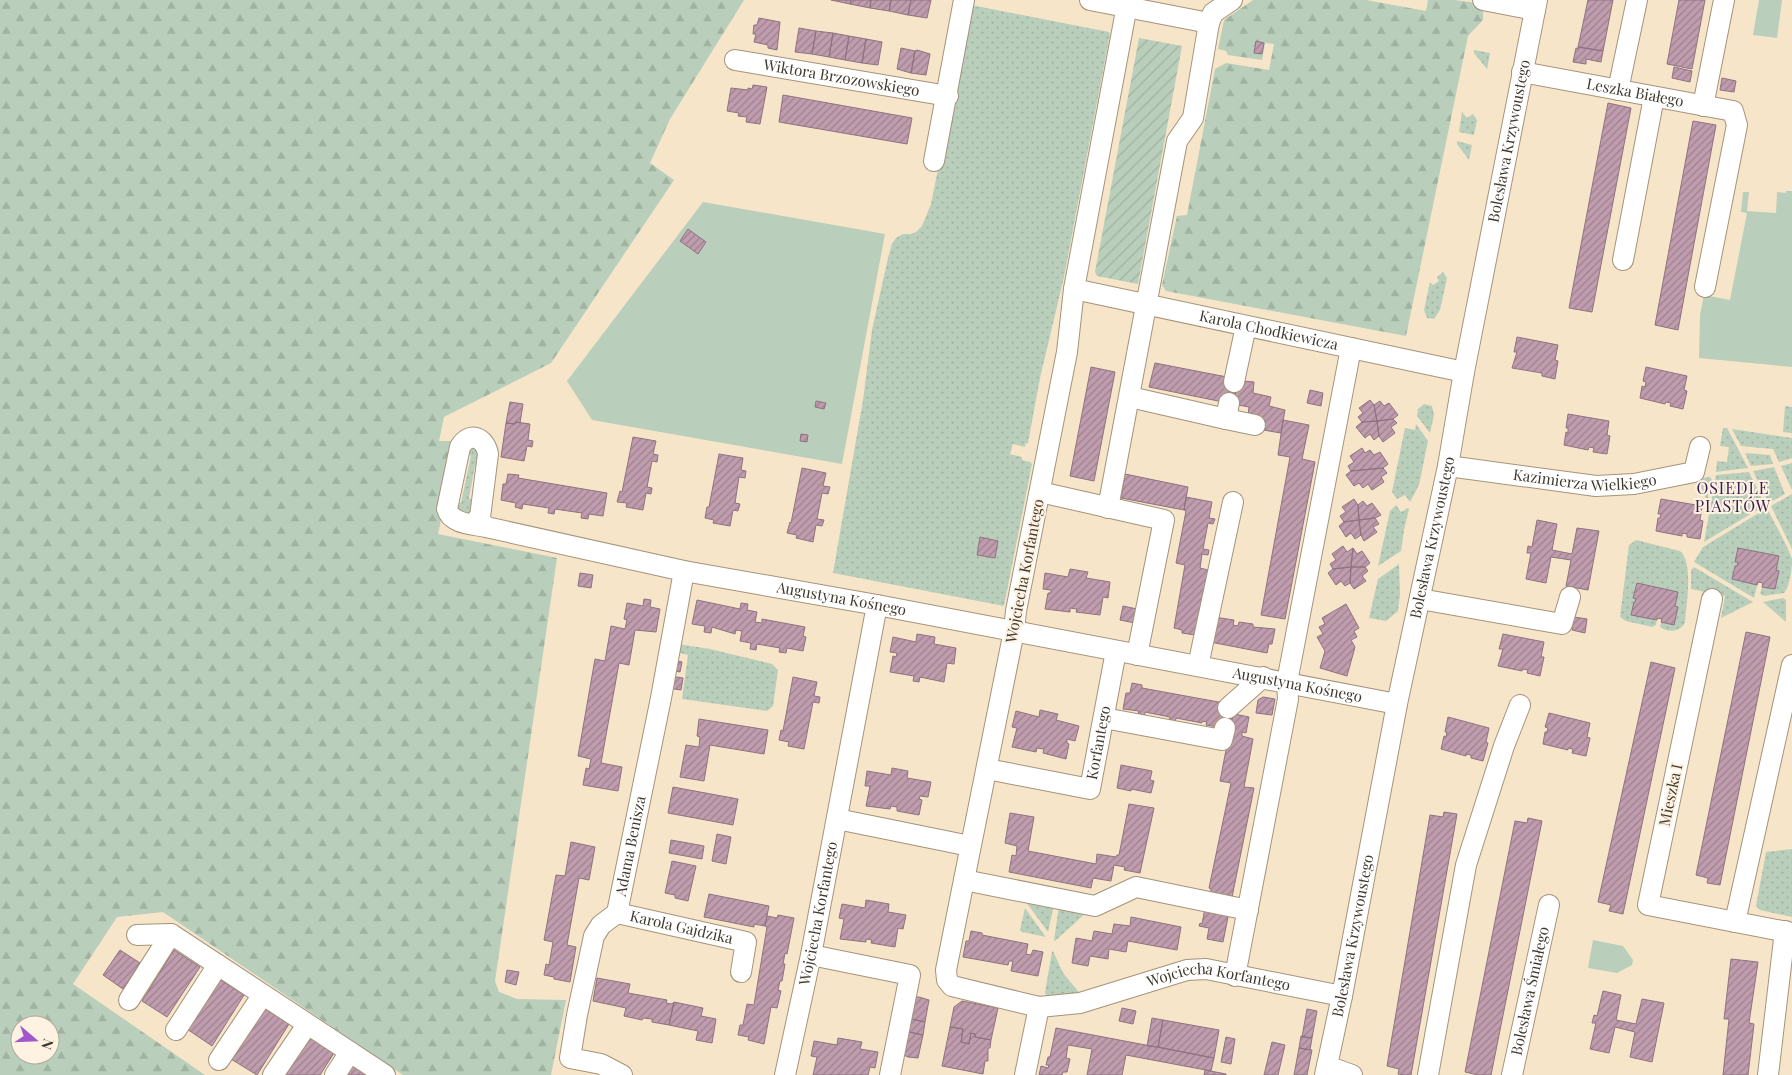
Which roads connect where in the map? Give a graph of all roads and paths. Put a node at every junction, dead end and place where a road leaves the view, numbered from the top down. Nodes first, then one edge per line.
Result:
1 (964, 0) edge
2 (1090, 0) edge
3 (1232, 0) edge
4 (1483, 0) edge
5 (1636, 0) edge
6 (1724, 0) edge
7 (1127, 4) edge
8 (1536, 5) edge
9 (1209, 23) junction
10 (736, 60) dead end
11 (1522, 72) junction
12 (1618, 90) junction
13 (948, 96) junction
14 (1654, 97) junction
15 (1703, 106) junction
16 (934, 161) dead end
17 (1623, 260) dead end
18 (1705, 287) dead end
19 (1074, 289) junction
20 (1147, 305) junction
21 (1246, 326) junction
22 (1351, 348) junction
23 (1464, 372) junction
24 (1234, 382) dead end
25 (1130, 397) junction
26 (1255, 425) dead end
27 (1700, 447) dead end
28 (1448, 466) junction
29 (1040, 492) junction
30 (1233, 502) dead end
31 (1108, 508) junction
32 (486, 527) dead end
33 (684, 570) junction
34 (1570, 597) dead end
35 (1420, 599) junction
36 (1712, 599) dead end
37 (877, 605) junction
38 (1014, 632) junction
39 (1116, 651) junction
40 (1137, 655) junction
41 (1792, 665) edge
42 (1198, 666) junction
43 (1263, 677) junction
44 (1287, 682) junction
45 (1397, 704) junction
46 (1520, 705) dead end
47 (1104, 718) junction
48 (987, 769) junction
49 (837, 819) junction
50 (970, 846) junction
51 (964, 880) junction
52 (1549, 905) dead end
53 (1248, 910) junction
54 (616, 913) junction
55 (1734, 922) junction
56 (1789, 932) edge
57 (171, 934) junction
58 (137, 936) dead end
59 (811, 955) junction
60 (218, 965) junction
61 (741, 972) dead end
62 (1235, 976) junction
63 (262, 996) junction
64 (1342, 996) junction
65 (129, 1000) dead end
66 (1039, 1006) junction
67 (307, 1024) junction
68 (176, 1030) dead end
69 (350, 1052) junction
70 (219, 1060) dead end
71 (568, 1067) edge
72 (1326, 1070) edge
73 (273, 1075) edge
74 (335, 1075) edge
75 (385, 1075) edge
76 (622, 1075) edge
77 (785, 1075) edge
78 (890, 1075) edge
79 (1025, 1075) edge
80 (1352, 1075) edge
81 (1428, 1075) edge
82 (1512, 1075) edge
83 (1768, 1075) edge

1 - 13 street
2 - 7 street
3 - 9 street
4 - 8 street
5 - 12 street
6 - 15 street
7 - 9 street
7 - 19 street
8 - 11 street, Bolesława Krzywoustego
9 - 20 street
10 - 13 street, Wiktora Brzozowskiego
11 - 12 street, Leszka Białego
11 - 23 street, Bolesława Krzywoustego
12 - 14 street, Leszka Białego
13 - 16 street
14 - 15 street, Leszka Białego
14 - 17 street
15 - 18 street, Leszka Białego
19 - 20 street, Karola Chodkiewicza
19 - 29 street
20 - 21 street, Karola Chodkiewicza
20 - 25 street
21 - 22 street, Karola Chodkiewicza
21 - 24 street
22 - 23 street, Karola Chodkiewicza
22 - 44 street
23 - 28 street, Bolesława Krzywoustego
25 - 26 street
25 - 31 street
27 - 28 street, Kazimierza Wielkiego
28 - 35 street, Bolesława Krzywoustego
29 - 31 street, Wojciecha Korfantego
29 - 38 street, Wojciecha Korfantego
30 - 42 street
31 - 40 street, Wojciecha Korfantego
32 - 33 street, Augustyna Kośnego
33 - 37 street, Augustyna Kośnego
33 - 54 street, Adama Benisza
34 - 35 street
35 - 45 street, Bolesława Krzywoustego
36 - 55 street, Mieszka I
37 - 38 street, Augustyna Kośnego
37 - 49 street, Wojciecha Korfantego
38 - 39 street, Augustyna Kośnego
38 - 48 street, Wojciecha Korfantego
39 - 40 street, Augustyna Kośnego
39 - 47 street, Korfantego
40 - 42 street, Augustyna Kośnego
41 - 55 street
42 - 43 street, Augustyna Kośnego
43 - 44 street, Augustyna Kośnego
43 - 47 street
44 - 45 street, Augustyna Kośnego
44 - 53 street
45 - 64 street, Bolesława Krzywoustego
46 - 81 street
47 - 48 street, Korfantego
48 - 50 street, Wojciecha Korfantego
49 - 50 street
49 - 59 street, Wojciecha Korfantego
50 - 51 street, Wojciecha Korfantego
51 - 53 street
51 - 66 street, Wojciecha Korfantego
52 - 82 street, Bolesława Śmiałego
53 - 62 street
54 - 61 street, Karola Gajdzika
54 - 71 street, Adama Benisza
55 - 56 street, Mieszka I
56 - 83 street
57 - 58 street
57 - 60 street
57 - 65 street
59 - 77 street, Wojciecha Korfantego
59 - 78 street
60 - 63 street
60 - 68 street
62 - 64 street, Wojciecha Korfantego
62 - 66 street, Wojciecha Korfantego
63 - 67 street
63 - 70 street
64 - 72 street, Bolesława Krzywoustego
66 - 79 street
67 - 69 street
67 - 73 street
69 - 74 street
69 - 75 street
71 - 76 street, Adama Benisza
72 - 80 street

